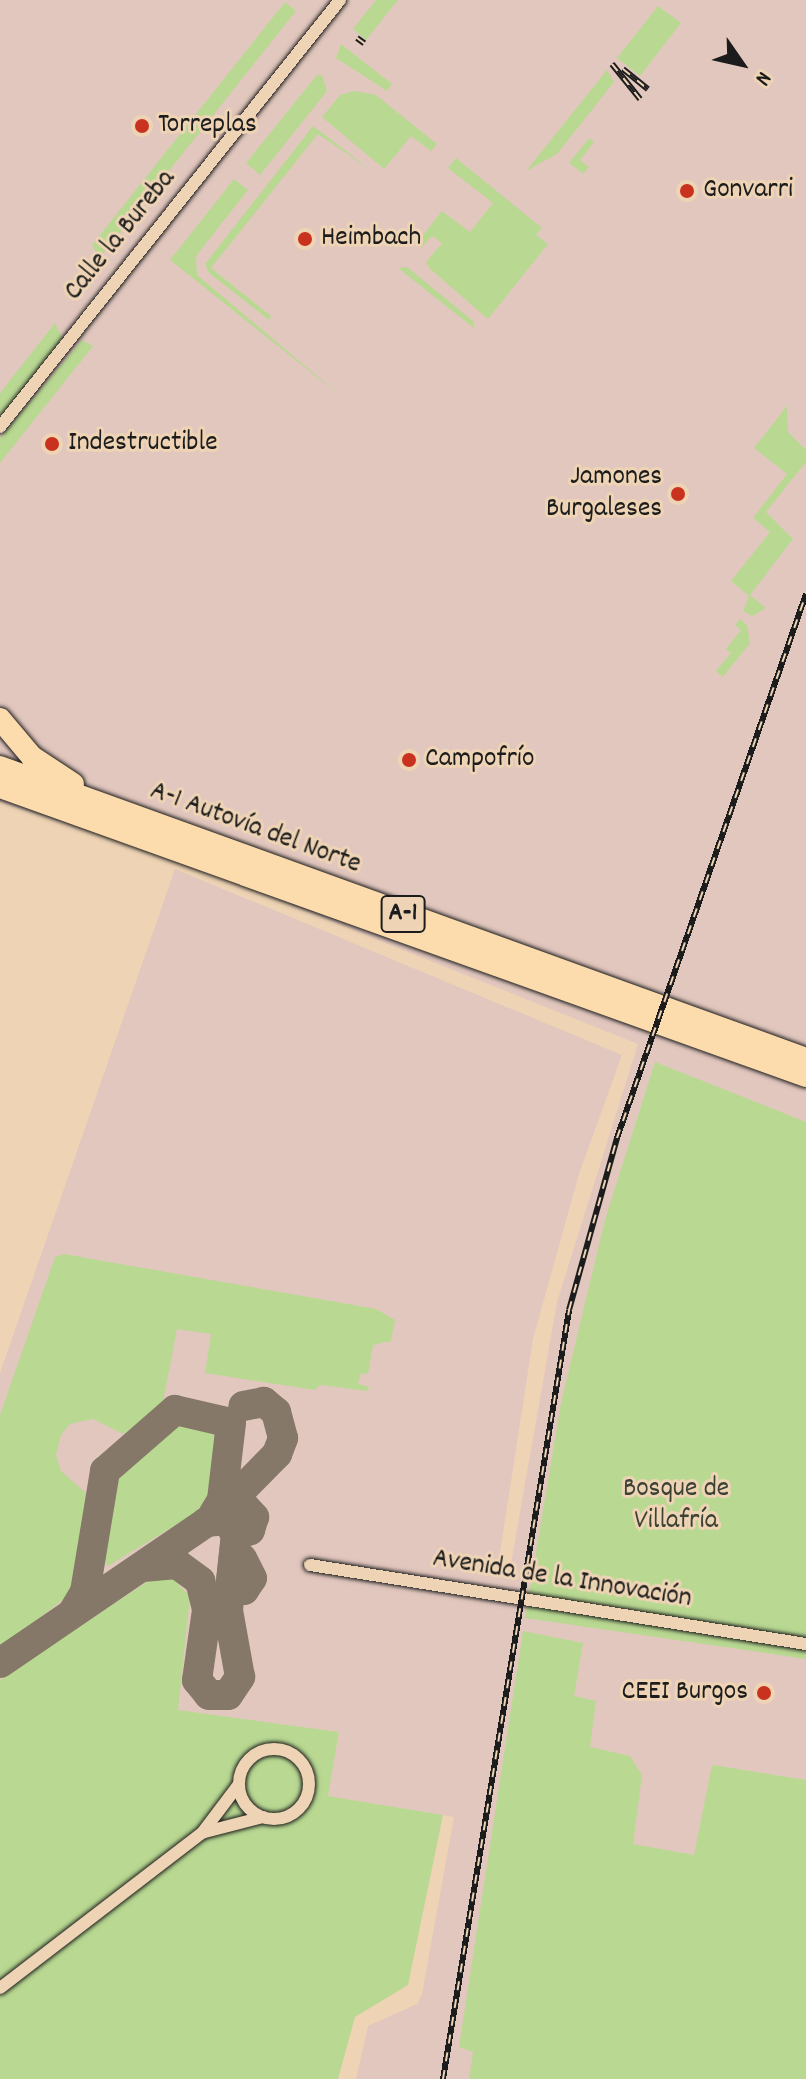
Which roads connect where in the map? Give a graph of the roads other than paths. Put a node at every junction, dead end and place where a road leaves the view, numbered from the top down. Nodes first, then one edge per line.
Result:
1 (340, 0) edge
2 (0, 427) edge
3 (0, 719) edge
4 (0, 767) edge
5 (0, 787) edge
6 (316, 883) junction
7 (806, 1059) edge
8 (806, 1076) edge
9 (310, 1565) dead end
10 (806, 1644) edge
11 (239, 1784) junction
12 (263, 1817) junction
13 (202, 1833) junction
14 (0, 1988) edge

1 - 2 street, Calle la Bureba
3 - 6 highway
4 - 6 highway, A-1 Autovía del Norte / A-1
5 - 8 highway, A-1 Autovía del Norte / A-1
6 - 7 highway, A-1 Autovía del Norte / A-1
9 - 10 street, Avenida de la Innovación
11 - 12 street
11 - 12 street
11 - 13 street
12 - 13 street
13 - 14 street

